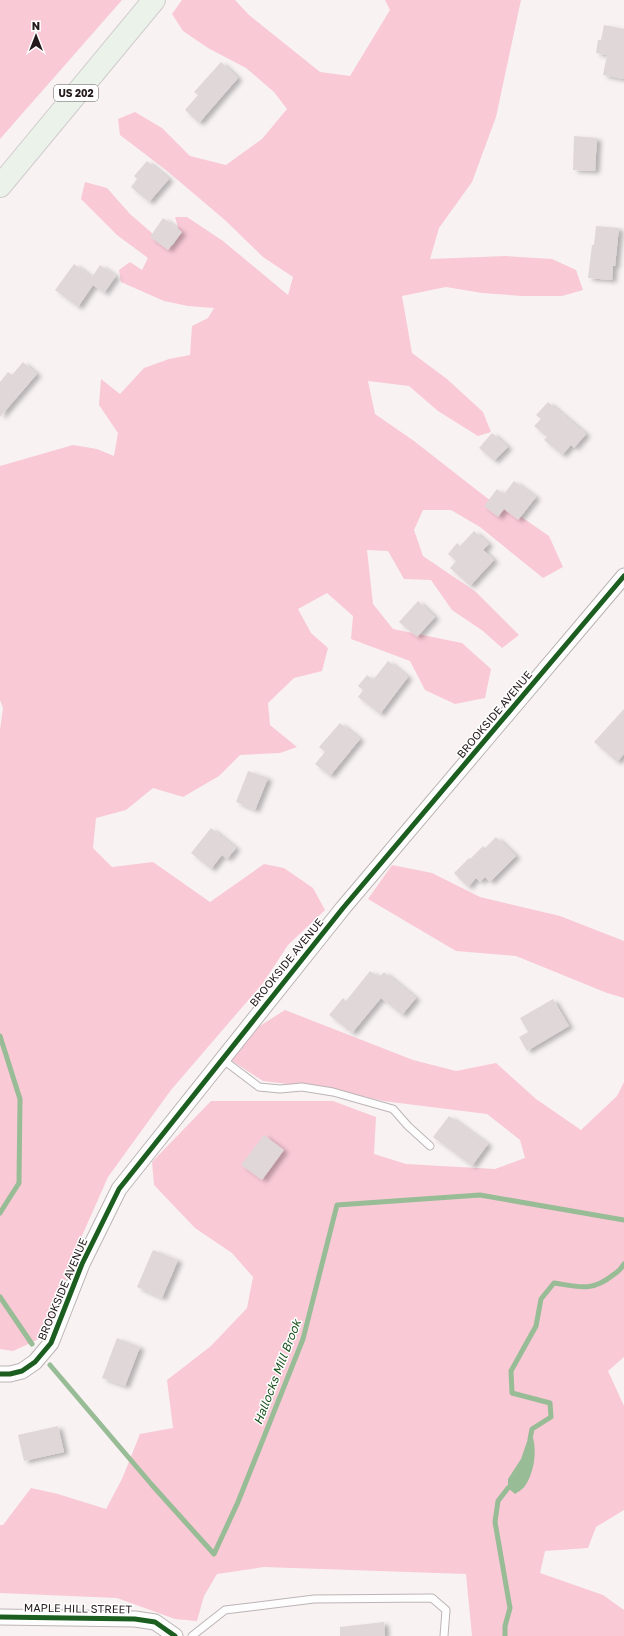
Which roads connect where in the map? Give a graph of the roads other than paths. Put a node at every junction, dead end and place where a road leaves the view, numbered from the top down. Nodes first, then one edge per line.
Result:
1 (154, 0) edge
2 (0, 186) edge
3 (624, 576) edge
4 (222, 1058) junction
5 (430, 1146) dead end
6 (0, 1374) edge
7 (0, 1617) edge
8 (175, 1636) edge
9 (192, 1636) edge
10 (444, 1636) edge

1 - 2 highway, US 202
3 - 4 street, BROOKSIDE AVENUE
4 - 5 lane
4 - 6 street, BROOKSIDE AVENUE
7 - 8 street, MAPLE HILL STREET
9 - 10 lane

